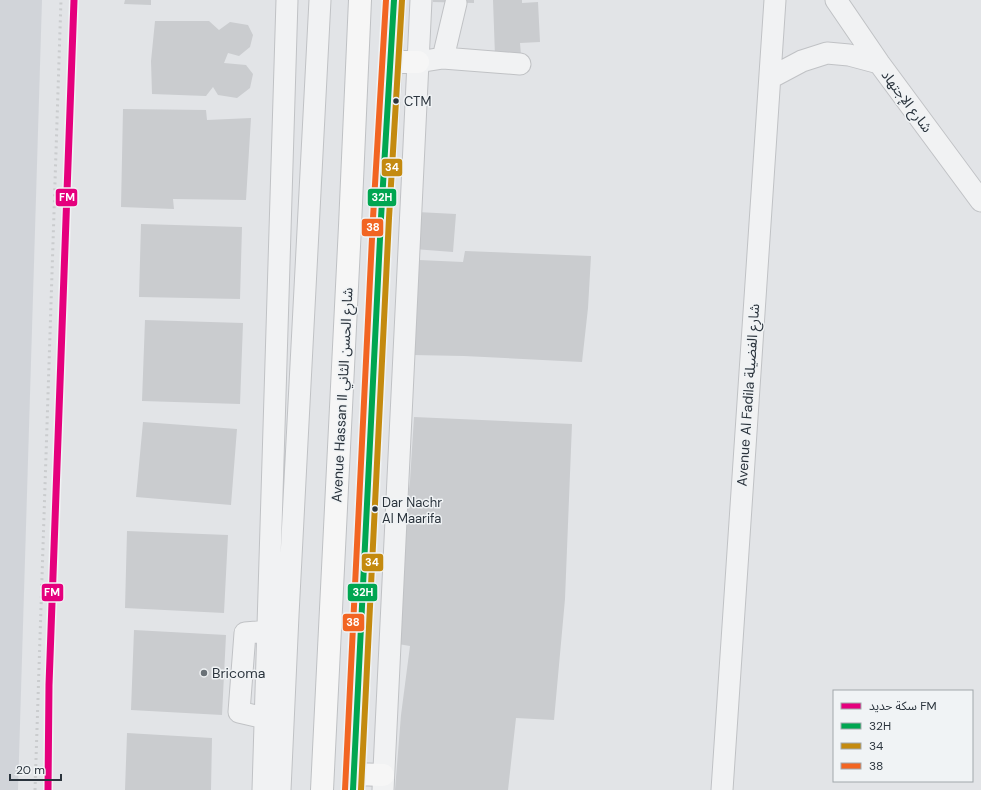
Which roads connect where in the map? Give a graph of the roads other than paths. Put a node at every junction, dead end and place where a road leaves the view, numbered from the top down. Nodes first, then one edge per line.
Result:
1 (287, 0) edge
2 (320, 0) edge
3 (360, 0) edge
4 (394, 0) edge
5 (421, 0) edge
6 (775, 0) edge
7 (836, 0) edge
8 (456, 3) dead end
9 (443, 58) junction
10 (391, 62) junction
11 (418, 62) junction
12 (879, 63) junction
13 (520, 64) dead end
14 (770, 78) junction
15 (981, 201) edge
16 (277, 630) junction
17 (274, 721) junction
18 (354, 782) edge
19 (383, 783) edge
20 (263, 790) edge
21 (280, 790) edge
22 (322, 790) edge
23 (722, 790) edge

1 - 16 street
2 - 16 street
3 - 22 main road, Avenue Hassan II شارع الحسن الثاني
4 - 10 main road
5 - 11 street
6 - 14 street, Avenue Al Fadila شارع الفضيلة
7 - 12 street, شارع الإجتهاد
8 - 9 street
9 - 11 street
9 - 13 street
10 - 11 main road
10 - 18 main road
11 - 19 street
12 - 14 street
12 - 15 street, شارع الإجتهاد
14 - 23 street, Avenue Al Fadila شارع الفضيلة
16 - 17 street
16 - 17 street
17 - 20 street
17 - 21 street
18 - 19 main road

